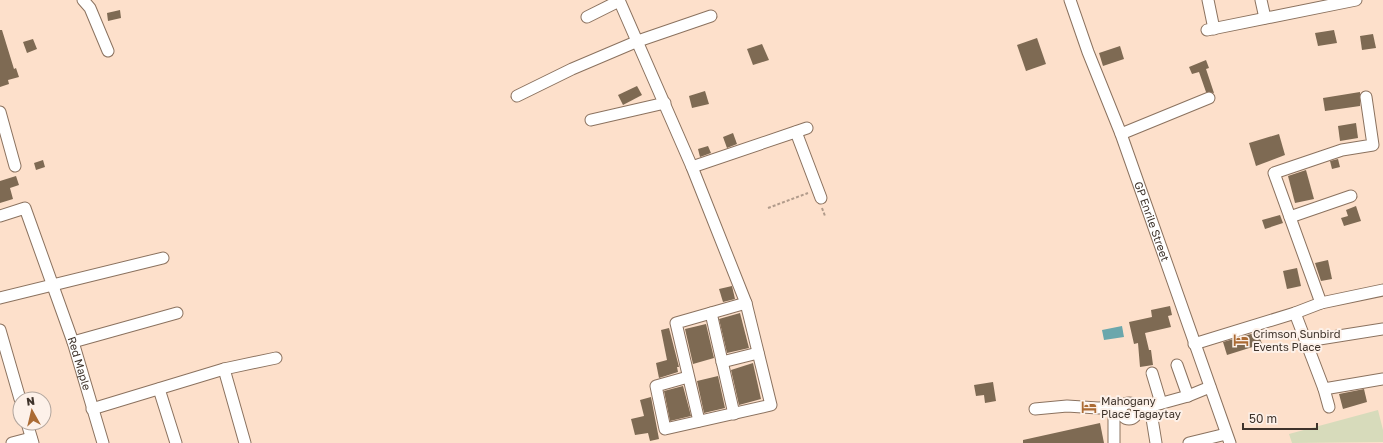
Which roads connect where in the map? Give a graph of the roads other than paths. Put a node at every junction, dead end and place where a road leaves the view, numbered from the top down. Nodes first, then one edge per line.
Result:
1 (83, 0) edge
2 (1070, 0) edge
3 (1208, 0) edge
4 (1261, 0) edge
5 (1356, 0) edge
6 (619, 1) edge
7 (1312, 4) edge
8 (711, 16) dead end
9 (587, 17) dead end
10 (1265, 18) junction
11 (638, 41) junction
12 (108, 51) dead end
13 (517, 96) dead end
14 (1366, 97) dead end
15 (1209, 98) dead end
16 (664, 103) junction
17 (0, 112) edge
18 (591, 120) dead end
19 (807, 128) dead end
20 (796, 132) junction
21 (1121, 134) junction
22 (15, 166) dead end
23 (692, 167) junction
24 (819, 194) road end
25 (1351, 196) dead end
26 (0, 216) edge
27 (1290, 217) junction
28 (163, 258) dead end
29 (52, 285) junction
30 (1383, 290) edge
31 (0, 298) edge
32 (746, 303) junction
33 (1321, 303) junction
34 (177, 313) dead end
35 (711, 313) junction
36 (1294, 313) junction
37 (1383, 329) edge
38 (0, 330) edge
39 (1307, 341) junction
40 (73, 342) junction
41 (1194, 344) junction
42 (758, 353) junction
43 (276, 358) dead end
44 (722, 362) junction
45 (1177, 365) dead end
46 (224, 370) junction
47 (1152, 373) dead end
48 (688, 378) junction
49 (1383, 379) edge
50 (1210, 388) junction
51 (159, 389) junction
52 (1324, 389) junction
53 (18, 391) edge
54 (1188, 396) junction
55 (1160, 403) junction
56 (1150, 406) junction
57 (1329, 407) dead end
58 (92, 409) junction
59 (1035, 409) dead end
60 (1121, 410) junction
61 (734, 414) junction
62 (699, 421) junction
63 (1228, 438) edge
64 (32, 440) edge
65 (12, 443) edge
66 (103, 443) edge
67 (176, 443) edge
68 (245, 443) edge
69 (1114, 443) edge
70 (1156, 443) edge
71 (1189, 443) edge

1 - 12 street
2 - 21 street, GP Enrile Street
3 - 10 street
4 - 10 street
5 - 7 street
6 - 9 street
6 - 11 street
7 - 10 street
8 - 11 street
11 - 13 street
11 - 16 street
14 - 27 street
15 - 21 street
16 - 18 street
16 - 23 street
17 - 22 street
19 - 20 street
20 - 23 street
20 - 24 street
21 - 41 street, GP Enrile Street
23 - 32 street
25 - 27 street
26 - 29 street, Red Maple
27 - 33 street
28 - 29 street
29 - 31 street
29 - 40 street, Red Maple
30 - 33 street
32 - 35 street
32 - 42 street
33 - 36 street
34 - 40 street
35 - 44 street
35 - 48 street
36 - 39 street
36 - 41 street
37 - 39 street
38 - 53 street
39 - 52 street
40 - 58 street, Red Maple
41 - 50 street, GP Enrile Street
42 - 44 street
42 - 61 street
43 - 46 street
44 - 61 street
45 - 54 street
46 - 51 street
46 - 68 street
47 - 55 street
48 - 62 street
48 - 62 street
49 - 52 street
50 - 54 street
50 - 63 street, GP Enrile Street
51 - 58 street
51 - 67 street
52 - 57 street
54 - 55 street
55 - 56 street
56 - 60 street
56 - 70 street
58 - 66 street, Red Maple
59 - 60 street
60 - 69 street
61 - 62 street
63 - 71 street
64 - 65 street

